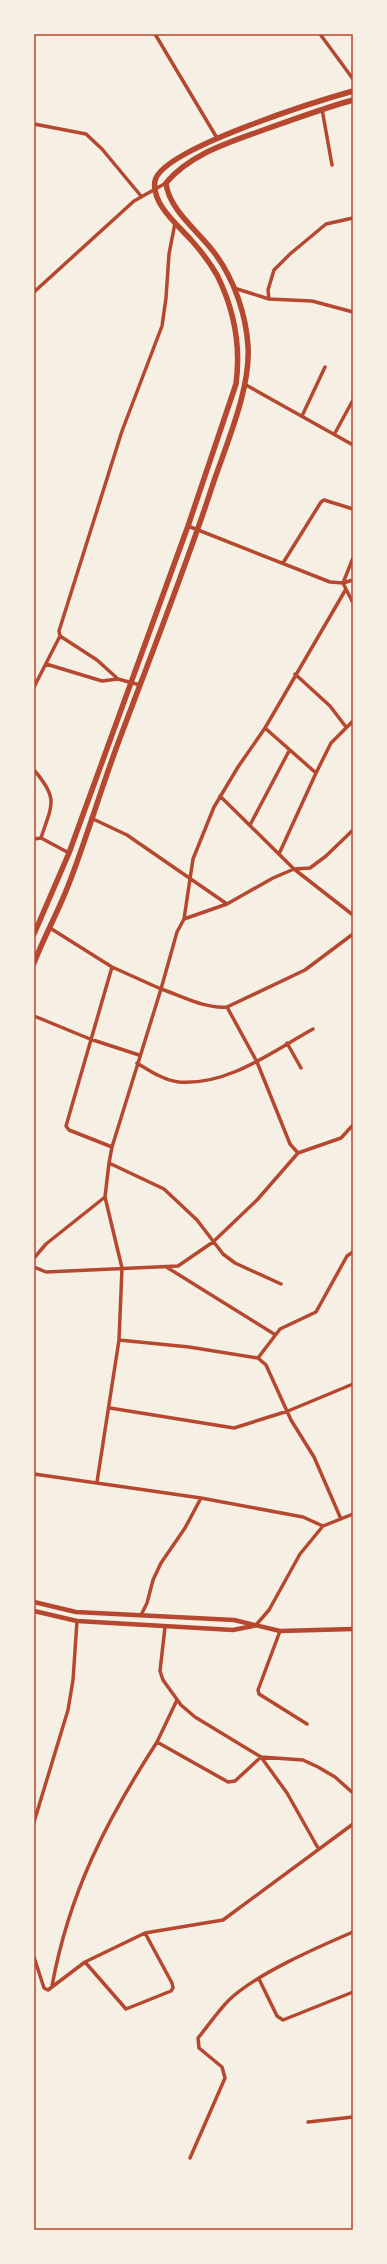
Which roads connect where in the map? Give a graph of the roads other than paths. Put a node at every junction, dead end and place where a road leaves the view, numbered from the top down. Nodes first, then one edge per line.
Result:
1 (155, 34) edge
2 (320, 34) edge
3 (353, 78) edge
4 (353, 91) edge
5 (353, 100) edge
6 (322, 109) junction
7 (34, 124) edge
8 (217, 138) junction
9 (332, 165) dead end
10 (166, 183) junction
11 (155, 188) junction
12 (141, 196) junction
13 (353, 218) edge
14 (175, 222) junction
15 (234, 288) junction
16 (34, 292) edge
17 (269, 299) junction
18 (353, 312) edge
19 (325, 367) dead end
20 (246, 385) junction
21 (353, 400) edge
22 (302, 416) junction
23 (335, 433) junction
24 (353, 445) edge
25 (353, 509) edge
26 (188, 526) junction
27 (198, 530) junction
28 (353, 558) edge
29 (283, 563) junction
30 (353, 580) edge
31 (343, 583) junction
32 (346, 589) junction
33 (353, 603) edge
34 (60, 636) junction
35 (46, 664) junction
36 (295, 674) junction
37 (118, 679) junction
38 (130, 682) junction
39 (140, 685) junction
40 (34, 687) edge
41 (353, 721) edge
42 (346, 726) junction
43 (265, 728) junction
44 (289, 751) junction
45 (34, 770) edge
46 (316, 773) junction
47 (220, 796) junction
48 (91, 818) junction
49 (250, 825) junction
50 (353, 830) edge
51 (41, 838) junction
52 (34, 840) edge
53 (69, 853) junction
54 (279, 854) junction
55 (294, 869) junction
56 (191, 880) junction
57 (227, 904) junction
58 (353, 915) edge
59 (184, 919) junction
60 (50, 928) junction
61 (34, 934) edge
62 (353, 934) edge
63 (34, 963) edge
64 (112, 967) junction
65 (161, 989) junction
66 (227, 1007) junction
67 (34, 1016) edge
68 (313, 1028) dead end
69 (90, 1039) junction
70 (287, 1043) junction
71 (139, 1055) junction
72 (256, 1062) junction
73 (137, 1063) junction
74 (301, 1068) dead end
75 (353, 1125) edge
76 (112, 1147) junction
77 (298, 1153) junction
78 (109, 1163) junction
79 (105, 1198) junction
80 (213, 1242) junction
81 (353, 1252) edge
82 (34, 1258) edge
83 (34, 1267) edge
84 (122, 1268) junction
85 (168, 1268) junction
86 (281, 1284) dead end
87 (274, 1334) junction
88 (119, 1340) junction
89 (258, 1358) junction
90 (353, 1384) edge
91 (110, 1408) junction
92 (288, 1411) junction
93 (34, 1474) edge
94 (97, 1482) junction
95 (201, 1498) junction
96 (353, 1514) edge
97 (341, 1519) junction
98 (323, 1526) junction
99 (34, 1602) edge
100 (34, 1612) edge
101 (90, 1613) junction
102 (141, 1615) junction
103 (77, 1621) junction
104 (90, 1622) junction
105 (255, 1626) junction
106 (165, 1627) junction
107 (353, 1629) edge
108 (280, 1631) junction
109 (177, 1700) junction
110 (307, 1724) dead end
111 (158, 1742) junction
112 (261, 1757) junction
113 (353, 1793) edge
114 (34, 1822) edge
115 (353, 1824) edge
116 (318, 1848) junction
117 (353, 1932) edge
118 (145, 1933) junction
119 (34, 1957) edge
120 (85, 1962) junction
121 (259, 1979) junction
122 (52, 1986) junction
123 (353, 1992) edge
124 (353, 2117) edge
125 (308, 2122) dead end
126 (190, 2158) dead end

1 - 8 street
2 - 3 street
4 - 8 main road
5 - 6 main road
6 - 9 street
6 - 10 main road
7 - 12 street
8 - 11 main road
10 - 11 street
10 - 15 main road
11 - 12 street
11 - 14 main road
12 - 16 street
13 - 17 street
14 - 26 main road
14 - 34 street
15 - 17 street
15 - 20 main road
17 - 18 street
19 - 22 street
20 - 22 street
20 - 27 main road
21 - 23 street
22 - 23 street
23 - 24 street
25 - 29 street
26 - 27 street
26 - 38 main road
27 - 29 street
27 - 39 main road
28 - 31 street
29 - 31 street
30 - 31 street
31 - 32 street
32 - 33 street
32 - 36 street
34 - 35 street
34 - 37 street
35 - 37 street
35 - 40 street
36 - 42 street
36 - 43 street
37 - 38 street
38 - 39 street
38 - 53 main road
39 - 48 main road
41 - 42 street
42 - 46 street
43 - 44 street
43 - 47 street
44 - 46 street
44 - 49 street
45 - 51 street
46 - 54 street
47 - 49 street
47 - 56 street
48 - 56 street
48 - 60 main road
49 - 54 street
50 - 55 street
51 - 52 street
51 - 53 street
53 - 61 main road
54 - 55 street
55 - 57 street
55 - 58 street
56 - 57 street
56 - 59 street
57 - 59 street
59 - 65 street
60 - 63 main road
60 - 64 street
62 - 66 street
64 - 65 street
64 - 69 street
65 - 66 street
65 - 71 street
66 - 72 street
67 - 69 street
68 - 70 street
69 - 71 street
69 - 76 street
70 - 72 street
70 - 74 street
71 - 73 street
72 - 73 street
72 - 77 street
73 - 76 street
75 - 77 street
76 - 78 street
77 - 80 street
78 - 79 street
78 - 80 street
79 - 82 street
79 - 84 street
80 - 85 street
80 - 86 street
81 - 87 street
83 - 84 street
84 - 85 street
84 - 88 street
85 - 87 street
87 - 89 street
88 - 89 street
88 - 91 street
89 - 92 street
90 - 92 street
91 - 92 street
91 - 94 street
92 - 97 street
93 - 94 street
94 - 95 street
95 - 98 street
95 - 102 street
96 - 97 street
97 - 98 street
98 - 105 street
99 - 101 street
100 - 103 street
101 - 102 street
101 - 104 street
102 - 105 street
103 - 104 street
103 - 114 street
104 - 106 street
105 - 106 street
105 - 108 street
106 - 109 street
107 - 108 street
108 - 110 street
109 - 111 street
109 - 112 street
111 - 112 street
111 - 122 street
112 - 113 street
112 - 116 street
115 - 116 street
116 - 118 street
117 - 121 street
118 - 120 street
118 - 120 street
119 - 122 street
120 - 122 street
121 - 123 street
121 - 126 street
124 - 125 street

